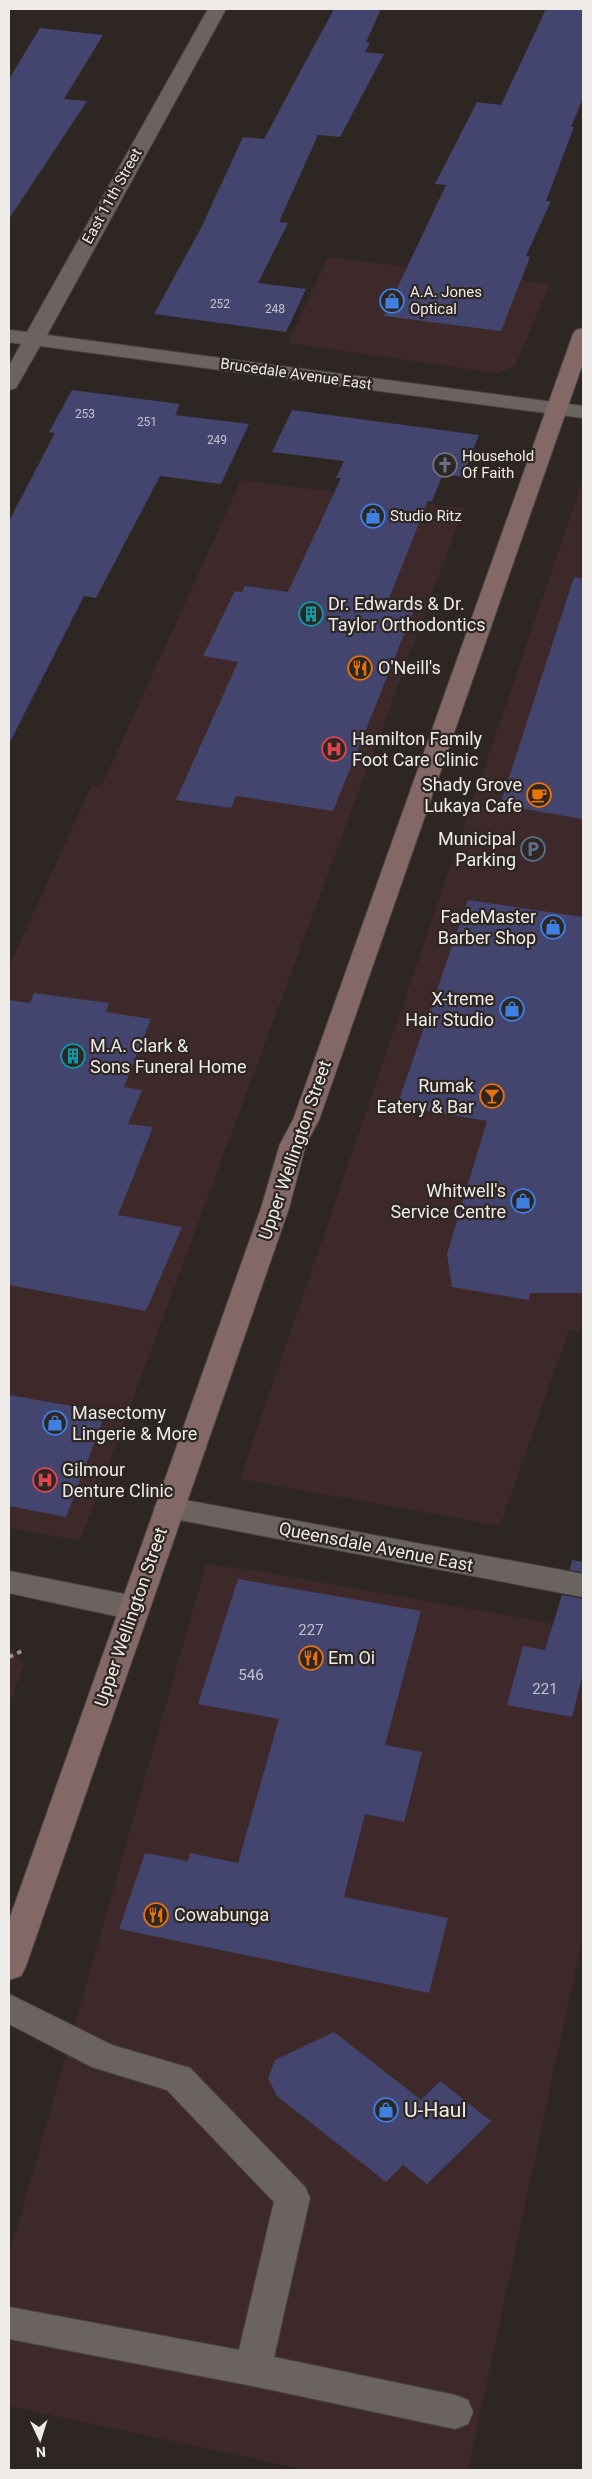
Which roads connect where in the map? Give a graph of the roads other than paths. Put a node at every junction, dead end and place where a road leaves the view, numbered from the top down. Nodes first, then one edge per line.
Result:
1 (217, 9) edge
2 (583, 334) edge
3 (9, 336) edge
4 (33, 340) junction
5 (9, 384) edge
6 (557, 409) junction
7 (583, 412) edge
8 (169, 1508) junction
9 (9, 1582) edge
10 (583, 1586) edge
11 (134, 1608) junction
12 (9, 1966) edge
13 (9, 2008) edge
14 (9, 2323) edge
15 (253, 2369) junction
16 (455, 2412) dead end

1 - 4 street, East 11th Street
2 - 6 main road, Upper Wellington Street
3 - 4 street, Brucedale Avenue East
4 - 5 street, East 11th Street
4 - 6 street, Brucedale Avenue East
6 - 7 street, Brucedale Avenue East
6 - 8 main road, Upper Wellington Street
8 - 10 street, Queensdale Avenue East
8 - 11 main road, Upper Wellington Street
9 - 11 street
11 - 12 main road, Upper Wellington Street
13 - 15 street
14 - 15 street
15 - 16 street

